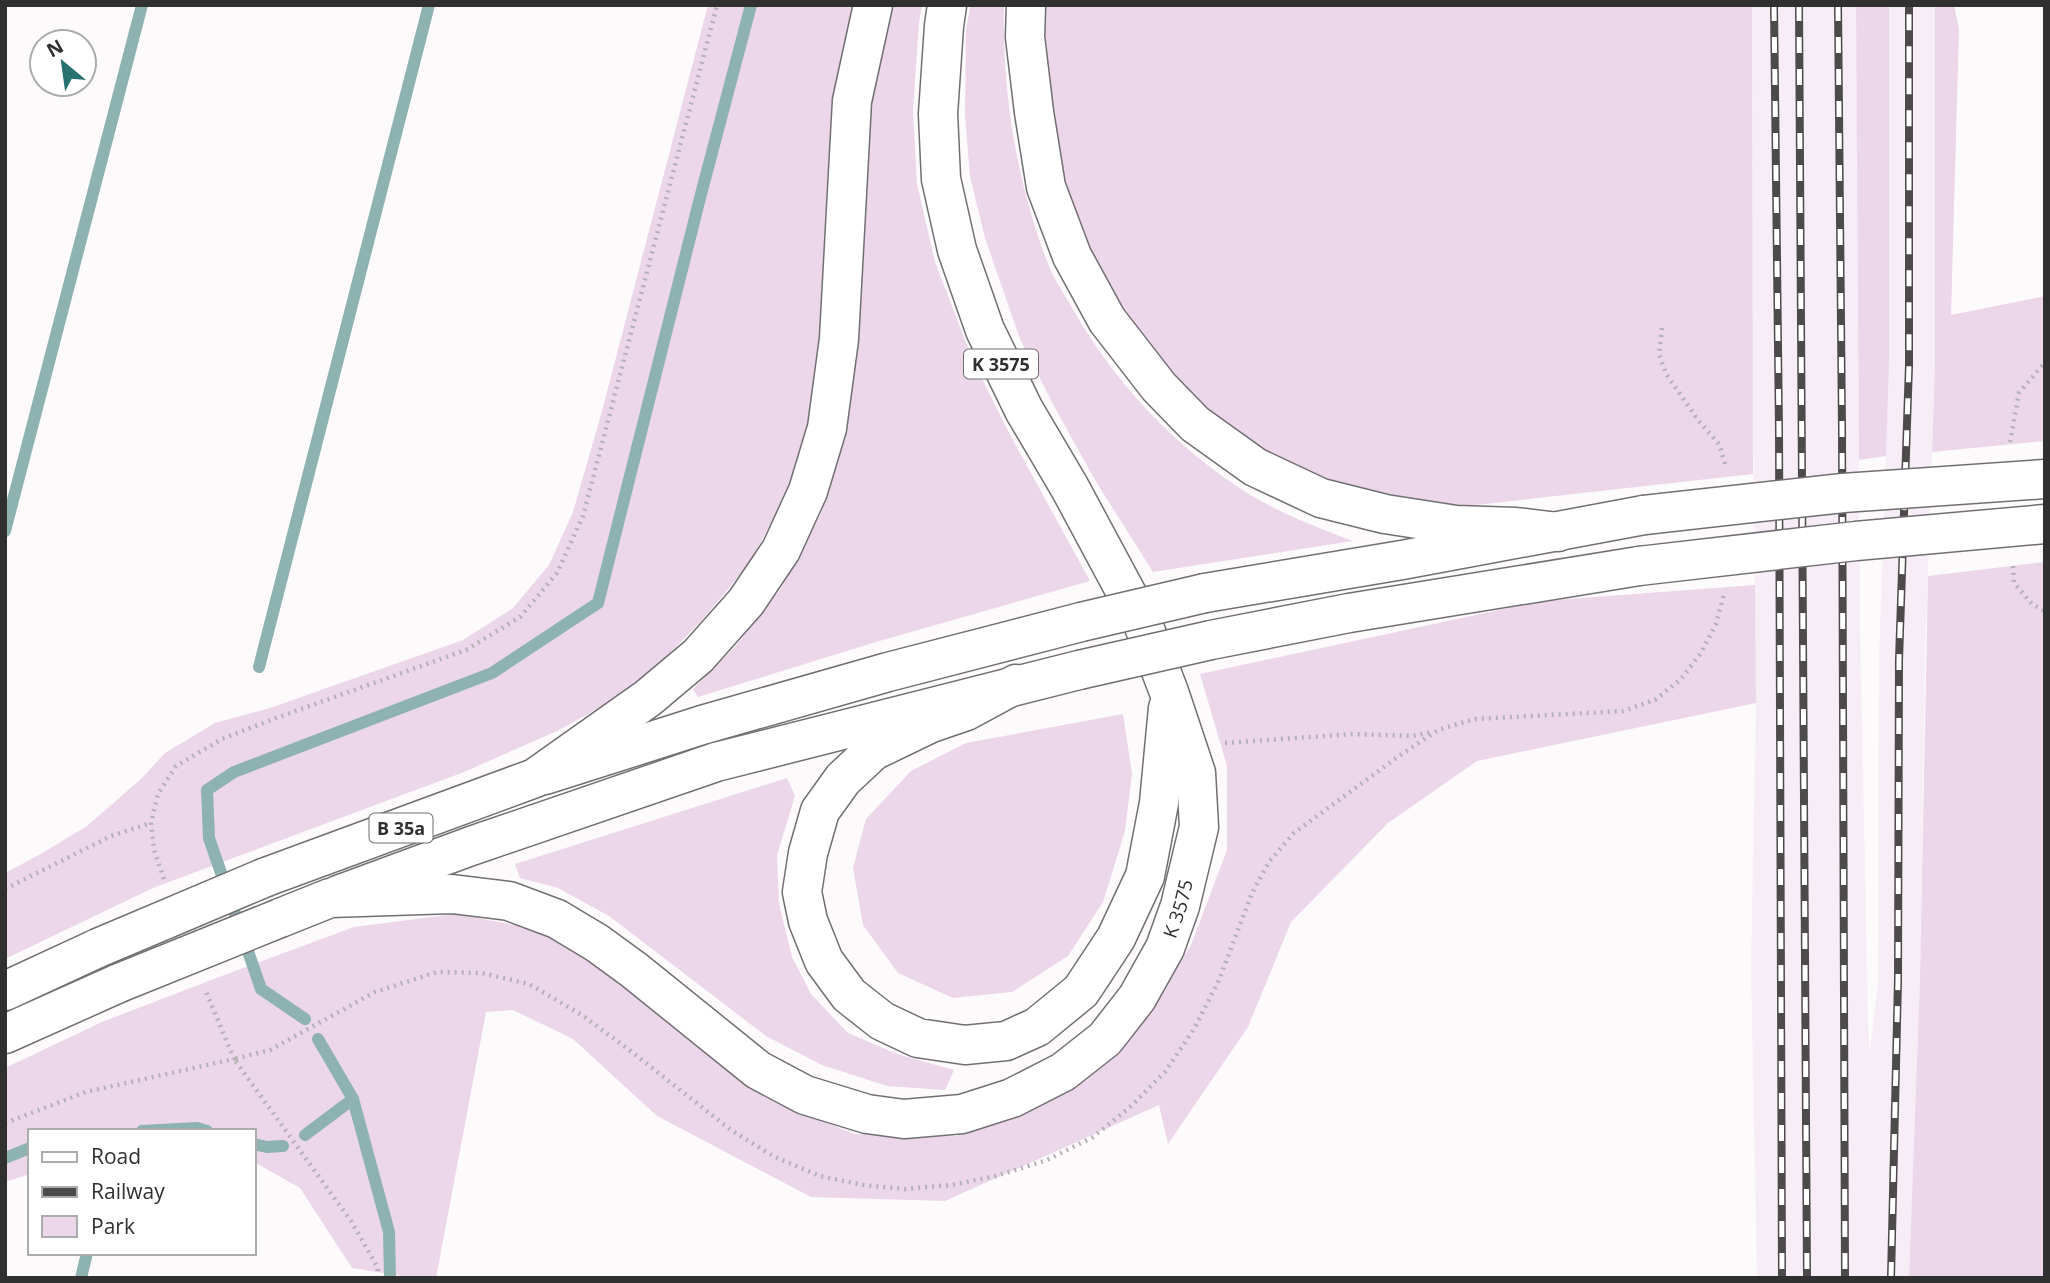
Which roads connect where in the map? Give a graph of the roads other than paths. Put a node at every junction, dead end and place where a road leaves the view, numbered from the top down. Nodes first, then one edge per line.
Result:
1 (873, 5) edge
2 (947, 5) edge
3 (1026, 5) edge
4 (2045, 479) edge
5 (2045, 524) edge
6 (1558, 533) junction
7 (1016, 684) junction
8 (1170, 692) junction
9 (535, 778) junction
10 (330, 898) junction
11 (5, 991) edge
12 (5, 1034) edge

1 - 9 main road
2 - 8 main road, K 3575
3 - 6 main road
4 - 6 main road, B 35a, bridge
5 - 7 main road, B 35a, bridge
6 - 9 main road, B 35a, bridge
7 - 8 main road
7 - 10 main road, B 35a
8 - 10 main road, K 3575
9 - 11 main road, B 35a, bridge
10 - 12 main road, B 35a, bridge

